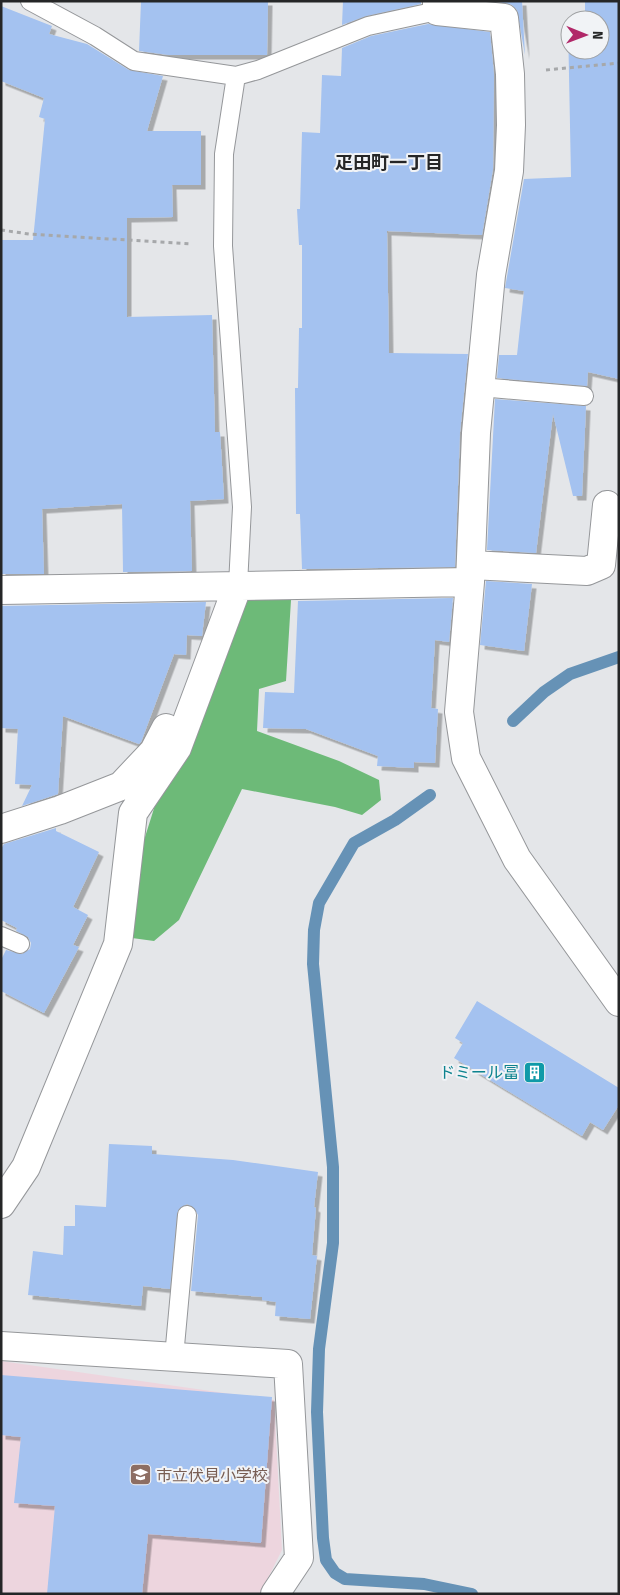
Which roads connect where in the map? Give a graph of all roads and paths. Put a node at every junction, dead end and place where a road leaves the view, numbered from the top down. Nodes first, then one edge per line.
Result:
1 (30, 1) edge
2 (437, 6) edge
3 (619, 63) edge
4 (510, 74) junction
5 (236, 76) junction
6 (1, 230) edge
7 (223, 246) junction
8 (480, 387) junction
9 (584, 396) dead end
10 (607, 505) dead end
11 (471, 574) junction
12 (238, 584) junction
13 (1, 590) edge
14 (199, 685) junction
15 (1, 829) edge
16 (1, 936) edge
17 (20, 944) dead end
18 (619, 1002) edge
19 (1, 1204) edge
20 (187, 1215) dead end
21 (1, 1346) edge
22 (174, 1357) junction
23 (275, 1594) edge

1 - 5 lane
2 - 4 street
2 - 5 lane
3 - 4 path
4 - 8 street
5 - 7 lane
6 - 7 path
7 - 12 lane
8 - 9 lane
8 - 11 street
10 - 11 street
11 - 12 street
11 - 18 street
12 - 13 street
12 - 14 street
14 - 15 street
14 - 19 street
16 - 17 lane
20 - 22 lane
21 - 22 street
22 - 23 street

